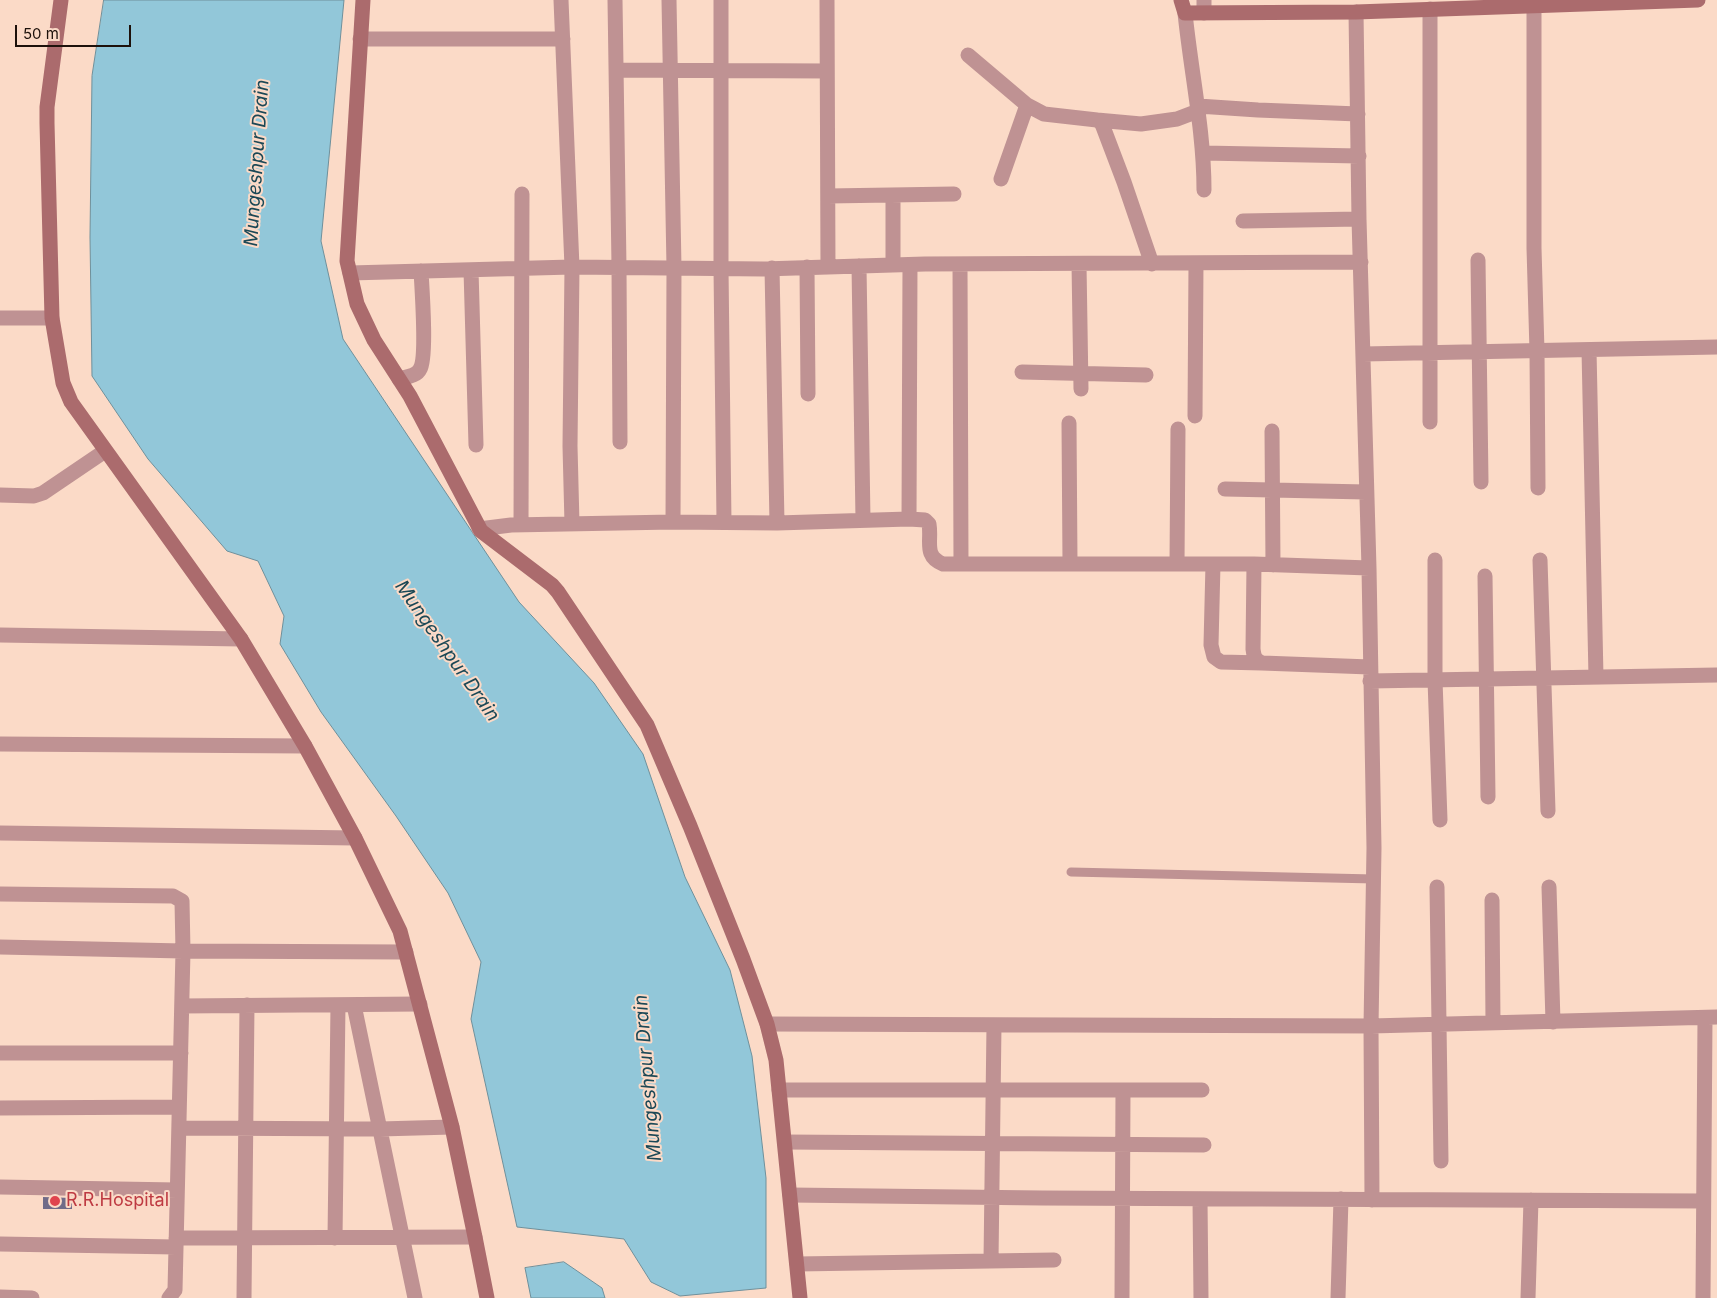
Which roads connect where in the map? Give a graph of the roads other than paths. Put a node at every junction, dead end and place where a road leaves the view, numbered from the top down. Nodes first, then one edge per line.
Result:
1 (61, 0) edge
2 (363, 0) edge
3 (561, 0) edge
4 (615, 0) edge
5 (669, 0) edge
6 (721, 0) edge
7 (827, 0) edge
8 (1698, 0) edge
9 (1570, 2) edge
10 (1457, 4) edge
11 (1320, 6) edge
12 (1534, 6) junction
13 (1183, 7) edge
14 (1204, 7) edge
15 (1430, 9) junction
16 (1356, 12) junction
17 (360, 39) junction
18 (563, 39) junction
19 (968, 55) dead end
20 (616, 70) junction
21 (671, 70) junction
22 (721, 70) junction
23 (827, 71) junction
24 (1027, 105) junction
25 (1198, 108) junction
26 (1358, 114) junction
27 (1097, 120) junction
28 (1203, 153) junction
29 (1359, 156) junction
30 (1001, 178) dead end
31 (1204, 190) dead end
32 (522, 194) dead end
33 (954, 194) dead end
34 (893, 195) junction
35 (828, 196) junction
36 (1359, 219) junction
37 (1243, 221) dead end
38 (1478, 260) dead end
39 (1361, 262) junction
40 (1196, 263) junction
41 (910, 264) junction
42 (960, 264) junction
43 (1079, 264) junction
44 (1152, 264) junction
45 (893, 265) junction
46 (619, 266) junction
47 (859, 266) junction
48 (572, 267) junction
49 (674, 267) junction
50 (807, 267) junction
51 (828, 267) junction
52 (721, 268) junction
53 (772, 268) junction
54 (522, 269) junction
55 (471, 270) junction
56 (421, 271) junction
57 (350, 273) junction
58 (0, 318) edge
59 (52, 318) junction
60 (1717, 347) edge
61 (1590, 350) junction
62 (1537, 351) junction
63 (1480, 352) junction
64 (1430, 353) junction
65 (1363, 354) junction
66 (1022, 372) dead end
67 (1146, 375) dead end
68 (399, 379) junction
69 (1081, 381) junction
70 (808, 394) dead end
71 (1195, 416) dead end
72 (1430, 422) dead end
73 (1069, 423) dead end
74 (1178, 429) dead end
75 (1272, 432) dead end
76 (620, 442) dead end
77 (476, 445) dead end
78 (105, 451) junction
79 (1481, 482) dead end
80 (1538, 488) dead end
81 (1225, 489) dead end
82 (1273, 490) junction
83 (1366, 492) junction
84 (0, 496) edge
85 (909, 519) junction
86 (863, 520) junction
87 (673, 522) junction
88 (724, 522) junction
89 (777, 523) junction
90 (521, 524) junction
91 (572, 524) junction
92 (479, 529) junction
93 (1435, 560) dead end
94 (1540, 560) dead end
95 (1070, 563) junction
96 (961, 564) junction
97 (1178, 564) junction
98 (1213, 564) junction
99 (1254, 564) junction
100 (1273, 565) junction
101 (1369, 568) junction
102 (1485, 576) dead end
103 (0, 635) edge
104 (241, 639) junction
105 (1262, 663) junction
106 (1370, 674) junction
107 (1717, 674) edge
108 (1596, 677) junction
109 (1544, 678) junction
110 (1486, 679) junction
111 (1435, 680) junction
112 (0, 744) edge
113 (305, 746) junction
114 (1488, 797) dead end
115 (1548, 811) dead end
116 (1440, 820) dead end
117 (0, 833) edge
118 (355, 838) junction
119 (1071, 872) dead end
120 (1374, 879) junction
121 (1438, 887) dead end
122 (1549, 887) dead end
123 (0, 894) edge
124 (1492, 900) dead end
125 (0, 947) edge
126 (183, 950) junction
127 (406, 952) junction
128 (420, 1004) junction
129 (247, 1005) junction
130 (338, 1005) junction
131 (354, 1005) junction
132 (182, 1006) junction
133 (1711, 1017) edge
134 (1553, 1022) junction
135 (1493, 1023) junction
136 (767, 1024) junction
137 (1439, 1024) junction
138 (994, 1025) junction
139 (1371, 1026) junction
140 (0, 1053) edge
141 (180, 1053) junction
142 (779, 1090) junction
143 (993, 1090) junction
144 (1123, 1090) junction
145 (1202, 1090) dead end
146 (179, 1107) junction
147 (0, 1108) edge
148 (452, 1127) junction
149 (179, 1128) junction
150 (246, 1129) junction
151 (336, 1129) junction
152 (380, 1129) junction
153 (785, 1142) junction
154 (993, 1142) junction
155 (1122, 1144) junction
156 (1204, 1145) dead end
157 (1441, 1162) dead end
158 (0, 1187) edge
159 (177, 1190) junction
160 (790, 1195) junction
161 (992, 1198) junction
162 (1122, 1198) junction
163 (1200, 1199) junction
164 (1341, 1199) junction
165 (1372, 1200) junction
166 (1531, 1200) junction
167 (1704, 1201) junction
168 (476, 1237) junction
169 (335, 1238) junction
170 (402, 1238) junction
171 (245, 1239) junction
172 (176, 1242) junction
173 (0, 1244) edge
174 (1054, 1260) dead end
175 (991, 1261) junction
176 (797, 1264) junction
177 (0, 1297) edge
178 (32, 1298) edge
179 (169, 1298) edge
180 (244, 1298) edge
181 (415, 1298) edge
182 (487, 1298) edge
183 (800, 1298) edge
184 (1122, 1298) edge
185 (1201, 1298) edge
186 (1338, 1298) edge
187 (1528, 1298) edge
188 (1703, 1298) edge

1 - 59 street
2 - 17 street
3 - 18 street
4 - 20 street
5 - 21 street
6 - 22 street
7 - 23 street
8 - 9 street
9 - 12 street
10 - 12 street
10 - 15 street
11 - 14 street
11 - 16 street
12 - 62 street
13 - 14 street
13 - 25 street
15 - 16 street
15 - 64 street
16 - 26 street
17 - 18 street
17 - 57 street
18 - 48 street
19 - 24 street
20 - 21 street
20 - 46 street
21 - 22 street
21 - 49 street
22 - 23 street
22 - 52 street
23 - 35 street
24 - 27 street
24 - 30 street
25 - 26 street
25 - 27 street
25 - 28 street
26 - 29 street
27 - 44 street
28 - 29 street
28 - 31 street
29 - 36 street
32 - 54 street
33 - 34 street
34 - 35 street
34 - 45 street
35 - 51 street
36 - 37 street
36 - 39 street
38 - 63 street
39 - 40 street
39 - 65 street
40 - 44 street
40 - 71 street
41 - 42 street
41 - 45 street
41 - 85 street
42 - 43 street
42 - 96 street
43 - 44 street
43 - 69 street
45 - 47 street
46 - 48 street
46 - 49 street
46 - 76 street
47 - 51 street
47 - 86 street
48 - 54 street
48 - 91 street
49 - 52 street
49 - 87 street
50 - 51 street
50 - 53 street
50 - 70 street
52 - 53 street
52 - 88 street
53 - 89 street
54 - 55 street
54 - 90 street
55 - 56 street
55 - 77 street
56 - 57 street
56 - 68 street
57 - 68 street
58 - 59 street
59 - 78 street
60 - 61 street
61 - 62 street
61 - 108 street
62 - 63 street
62 - 80 street
63 - 64 street
63 - 79 street
64 - 65 street
64 - 72 street
65 - 83 street
66 - 69 street
67 - 69 street
68 - 92 street
73 - 95 street
74 - 97 street
75 - 82 street
78 - 84 street
78 - 104 street
81 - 82 street
82 - 83 street
82 - 100 street
83 - 101 street
85 - 86 street
85 - 96 street
86 - 89 street
87 - 88 street
87 - 91 street
88 - 89 street
90 - 91 street
90 - 92 street
92 - 136 street
93 - 111 street
94 - 109 street
95 - 96 street
95 - 97 street
97 - 98 street
98 - 99 street
98 - 105 street
99 - 100 street
99 - 105 street
100 - 101 street
101 - 106 street
102 - 110 street
103 - 104 street
104 - 113 street
105 - 106 street
106 - 111 street
106 - 120 street
107 - 108 street
108 - 109 street
109 - 110 street
109 - 115 street
110 - 111 street
110 - 114 street
111 - 116 street
112 - 113 street
113 - 118 street
117 - 118 street
118 - 127 street
119 - 120 lane
120 - 139 street
121 - 137 street
122 - 134 street
123 - 126 street
124 - 135 street
125 - 126 street
126 - 127 street
126 - 132 street
127 - 128 street
128 - 131 street
128 - 148 street
129 - 130 street
129 - 132 street
129 - 150 street
130 - 131 street
130 - 151 street
131 - 152 street
132 - 141 street
133 - 134 street
133 - 167 street
134 - 135 street
135 - 137 street
136 - 138 street
136 - 142 street
137 - 139 street
137 - 157 street
138 - 139 street
138 - 143 street
139 - 165 street
140 - 141 street
141 - 146 street
142 - 143 street
142 - 153 street
143 - 144 street
143 - 154 street
144 - 145 street
144 - 155 street
146 - 147 street
146 - 149 street
148 - 152 street
148 - 168 street
149 - 150 street
149 - 159 street
150 - 151 street
150 - 171 street
151 - 152 street
151 - 169 street
152 - 170 street
153 - 154 street
153 - 160 street
154 - 155 street
154 - 161 street
155 - 156 street
155 - 162 street
158 - 159 street
159 - 172 street
160 - 161 street
160 - 176 street
161 - 162 street
161 - 175 street
162 - 163 street
162 - 184 street
163 - 164 street
163 - 185 street
164 - 165 street
164 - 186 street
165 - 166 street
166 - 167 street
166 - 187 street
167 - 188 street
168 - 170 street
168 - 182 street
169 - 170 street
169 - 171 street
170 - 181 street
171 - 172 street
171 - 180 street
172 - 173 street
172 - 179 street
174 - 175 street
175 - 176 street
176 - 183 street
177 - 178 street

